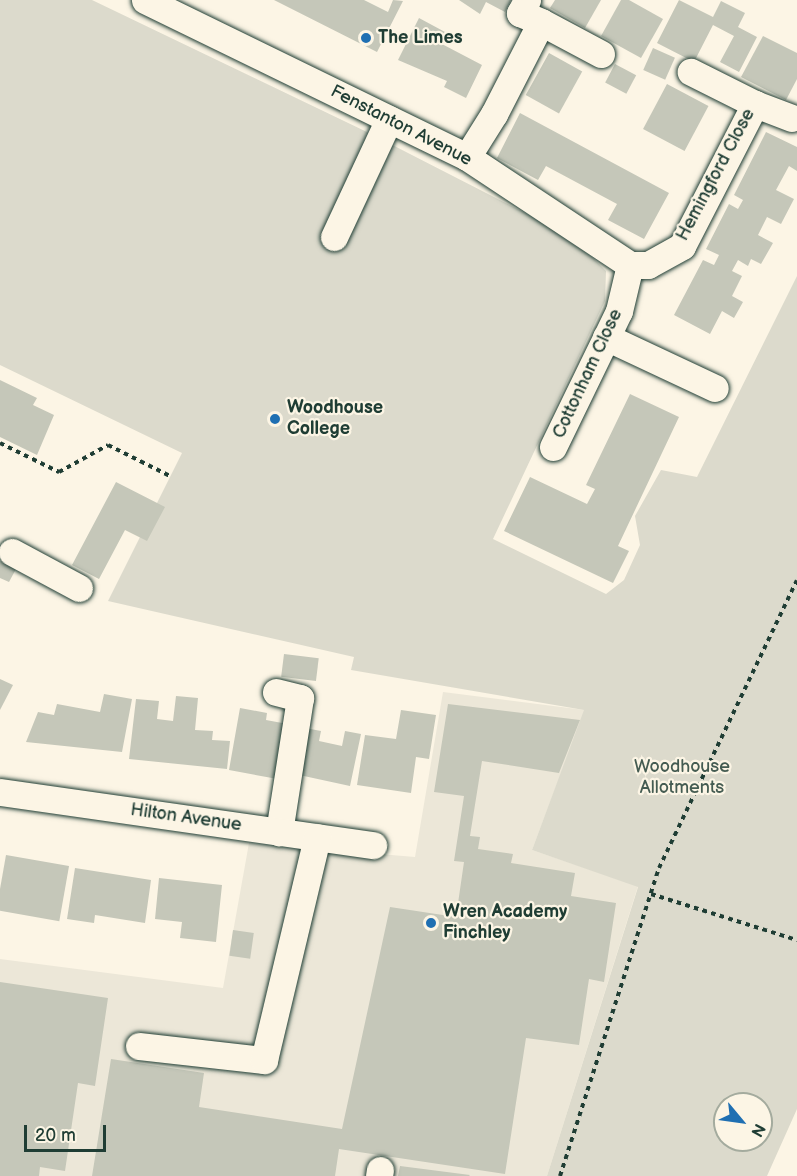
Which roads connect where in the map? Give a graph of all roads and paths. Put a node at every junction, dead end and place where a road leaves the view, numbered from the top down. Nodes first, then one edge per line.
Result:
1 (145, 0) edge
2 (534, 11) edge
3 (601, 54) dead end
4 (691, 72) dead end
5 (755, 104) junction
6 (791, 118) dead end
7 (389, 119) junction
8 (467, 158) junction
9 (334, 237) dead end
10 (639, 265) junction
11 (606, 337) junction
12 (715, 388) dead end
13 (0, 443) edge
14 (553, 447) dead end
15 (170, 476) dead end
16 (12, 552) dead end
17 (797, 580) edge
18 (79, 588) dead end
19 (276, 692) dead end
20 (0, 792) edge
21 (279, 832) junction
22 (317, 837) junction
23 (373, 845) dead end
24 (651, 894) junction
25 (797, 940) edge
26 (139, 1046) dead end
27 (560, 1176) edge

1 - 7 street, Fenstanton Avenue
2 - 3 street
2 - 8 street
4 - 5 street, Hemingford Close
5 - 6 street
5 - 10 street, Hemingford Close
7 - 8 street, Fenstanton Avenue
7 - 9 street
8 - 10 street, Fenstanton Avenue
10 - 11 street, Cottonham Close
11 - 12 street
11 - 14 street, Cottonham Close
13 - 15 path
16 - 18 street
17 - 24 path
19 - 21 street
20 - 21 street, Hilton Avenue
21 - 22 street, Hilton Avenue
22 - 23 street, Hilton Avenue
22 - 26 street
24 - 25 path
24 - 27 path

